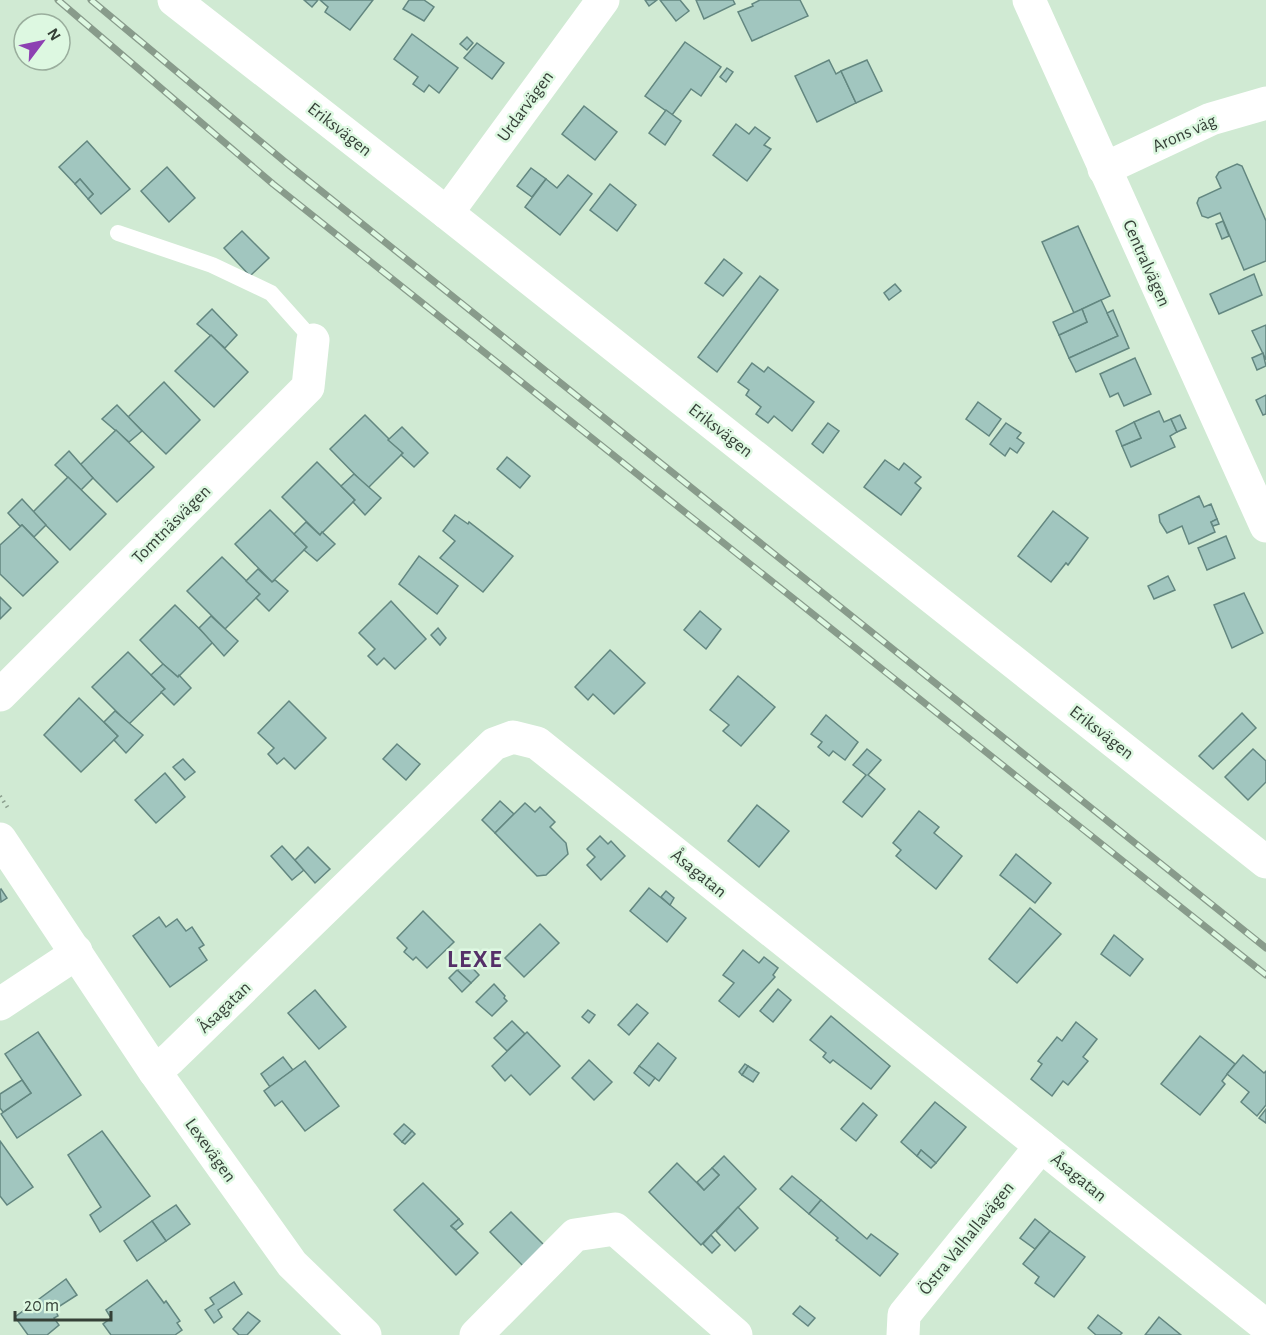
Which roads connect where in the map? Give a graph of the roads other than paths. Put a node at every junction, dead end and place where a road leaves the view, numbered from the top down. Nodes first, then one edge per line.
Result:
1 (603, 0) edge
2 (1029, 0) edge
3 (176, 1) edge
4 (1266, 103) edge
5 (1104, 169) junction
6 (447, 213) junction
7 (118, 233) dead end
8 (313, 340) joint
9 (1266, 526) edge
10 (0, 695) edge
11 (0, 839) edge
12 (1266, 862) edge
13 (76, 951) junction
14 (0, 1004) edge
15 (155, 1072) junction
16 (1041, 1146) junction
17 (1266, 1326) edge
18 (365, 1335) edge
19 (476, 1335) edge
20 (736, 1335) edge
21 (903, 1335) edge

1 - 6 street, Urdarvägen
2 - 5 street, Centralvägen
3 - 6 street, Eriksvägen
4 - 5 street, Arons väg
5 - 9 street, Centralvägen
6 - 12 street, Eriksvägen
7 - 8 lane
8 - 10 street, Tomtnäsvägen
11 - 13 street, Lexevägen
13 - 14 street
13 - 15 street, Lexevägen
15 - 16 street, Åsagatan
15 - 18 street, Lexevägen
16 - 17 street, Åsagatan
16 - 21 street, Östra Valhallavägen
19 - 20 street

